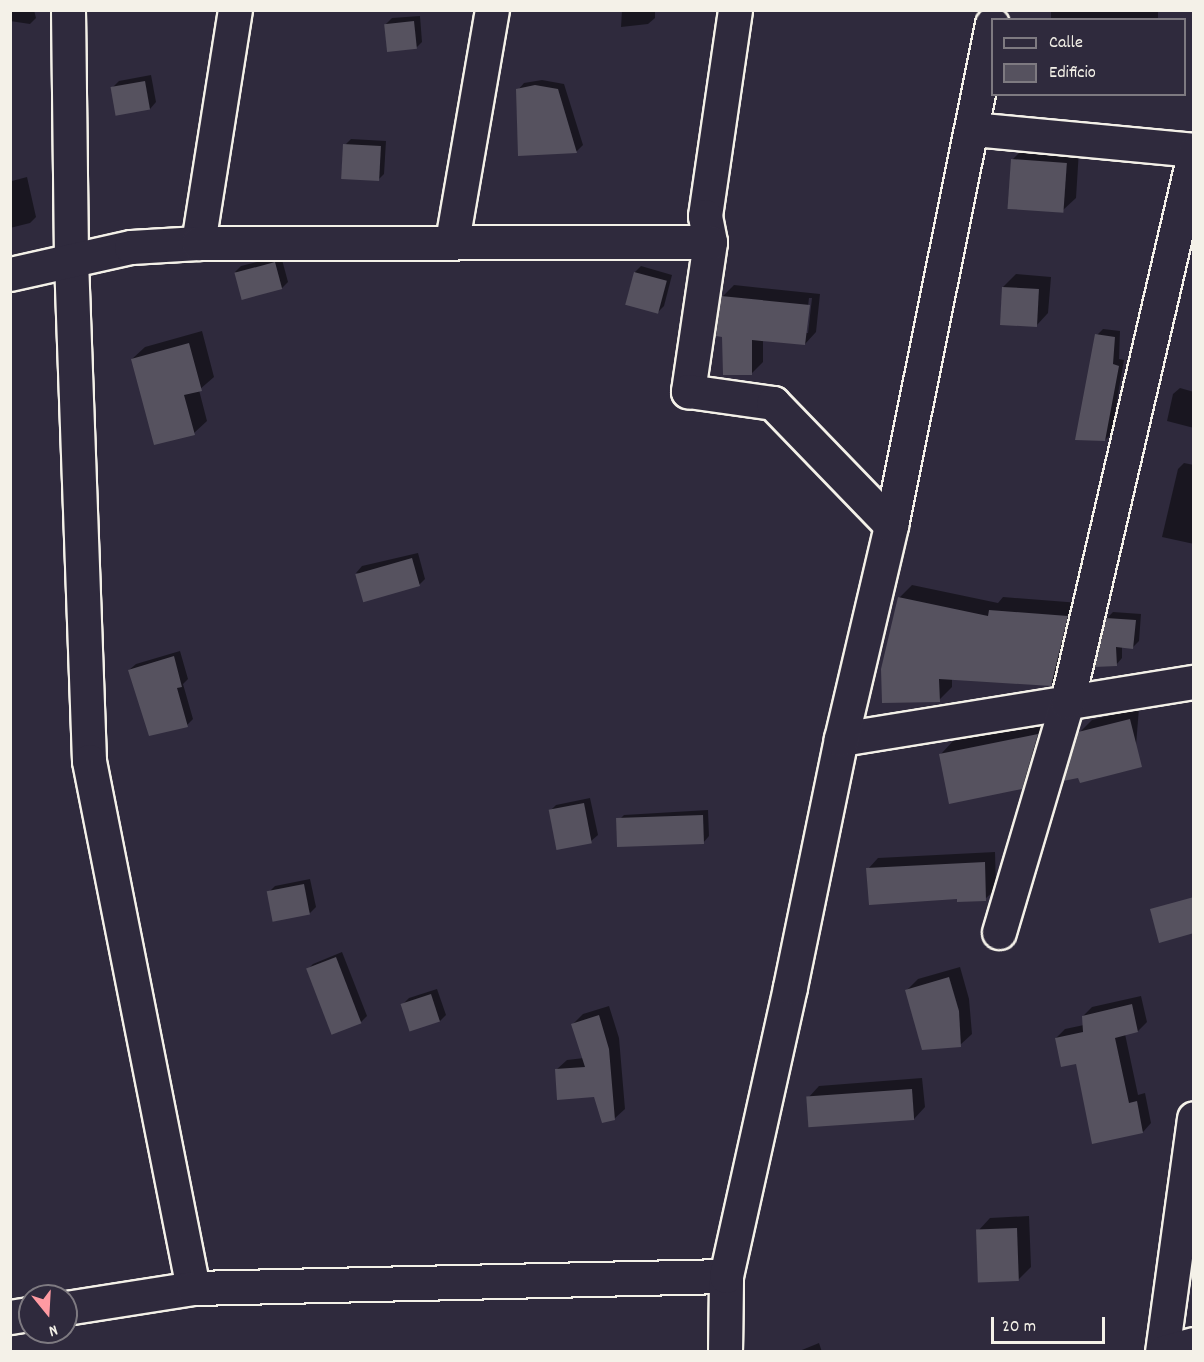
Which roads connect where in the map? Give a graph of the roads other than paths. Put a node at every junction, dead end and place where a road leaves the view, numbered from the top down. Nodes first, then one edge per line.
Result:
1 (68, 10) edge
2 (235, 10) edge
3 (492, 10) edge
4 (735, 10) edge
5 (991, 34) edge
6 (972, 129) junction
7 (1194, 152) edge
8 (452, 241) junction
9 (710, 242) junction
10 (198, 243) junction
11 (71, 260) junction
12 (10, 274) edge
13 (891, 525) junction
14 (1194, 682) edge
15 (1066, 702) junction
16 (841, 739) junction
17 (999, 932) dead end
18 (1194, 1118) edge
19 (726, 1276) junction
20 (193, 1288) junction
21 (78, 1306) edge
22 (1194, 1344) edge
23 (725, 1352) edge
24 (1163, 1352) edge

1 - 11 street
2 - 10 street
3 - 8 street
4 - 9 street
5 - 6 street
6 - 7 street
6 - 13 street
7 - 15 street
8 - 9 street
8 - 10 street
9 - 13 street
10 - 11 street
11 - 12 street
11 - 20 street
13 - 16 street
14 - 15 street
15 - 16 street
15 - 17 street
16 - 19 street
18 - 24 street
19 - 20 street
19 - 23 street
20 - 21 street
22 - 24 street

